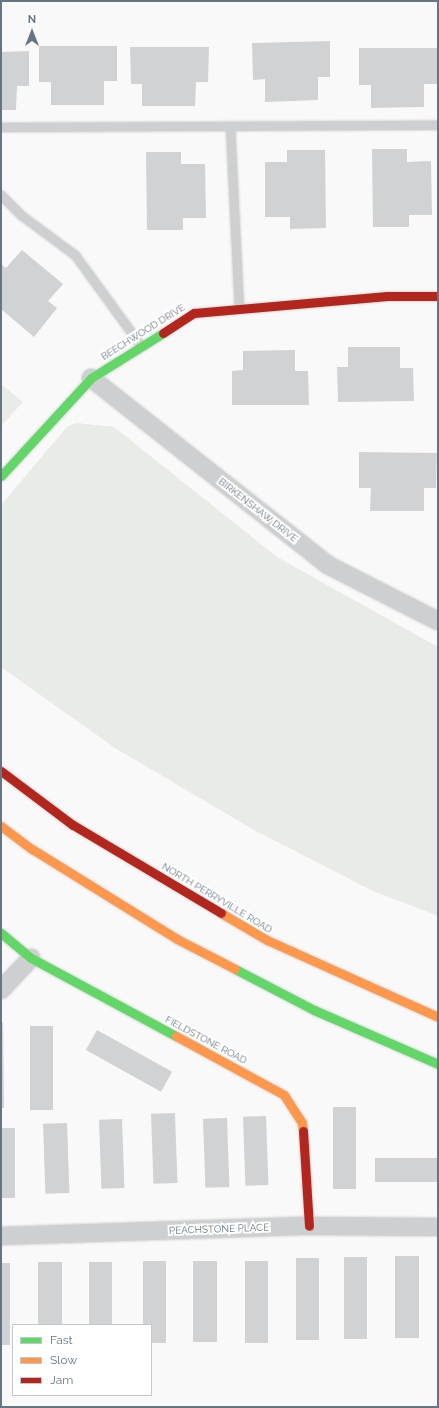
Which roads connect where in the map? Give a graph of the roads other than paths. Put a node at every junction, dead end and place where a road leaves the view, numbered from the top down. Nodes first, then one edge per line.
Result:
1 (438, 125) edge
2 (230, 126) junction
3 (1, 127) edge
4 (1, 195) edge
5 (438, 296) edge
6 (239, 309) junction
7 (141, 346) junction
8 (91, 378) junction
9 (1, 476) edge
10 (438, 621) edge
11 (1, 771) edge
12 (1, 826) edge
13 (1, 933) edge
14 (31, 958) junction
15 (1, 990) edge
16 (438, 1017) edge
17 (437, 1064) edge
18 (308, 1226) junction
19 (438, 1227) edge
20 (1, 1236) edge

1 - 2 lane
2 - 3 lane
2 - 6 lane
4 - 7 lane
5 - 6 main road, BEECHWOOD DRIVE
6 - 7 main road, BEECHWOOD DRIVE
7 - 8 main road, BEECHWOOD DRIVE
8 - 9 main road, BEECHWOOD DRIVE
8 - 10 street, BIRKENSHAW DRIVE
11 - 16 main road, NORTH PERRYVILLE ROAD
12 - 17 main road
13 - 14 main road, FIELDSTONE ROAD
14 - 15 street
14 - 18 main road, FIELDSTONE ROAD
18 - 19 street, PEACHSTONE PLACE
18 - 20 street, PEACHSTONE PLACE

